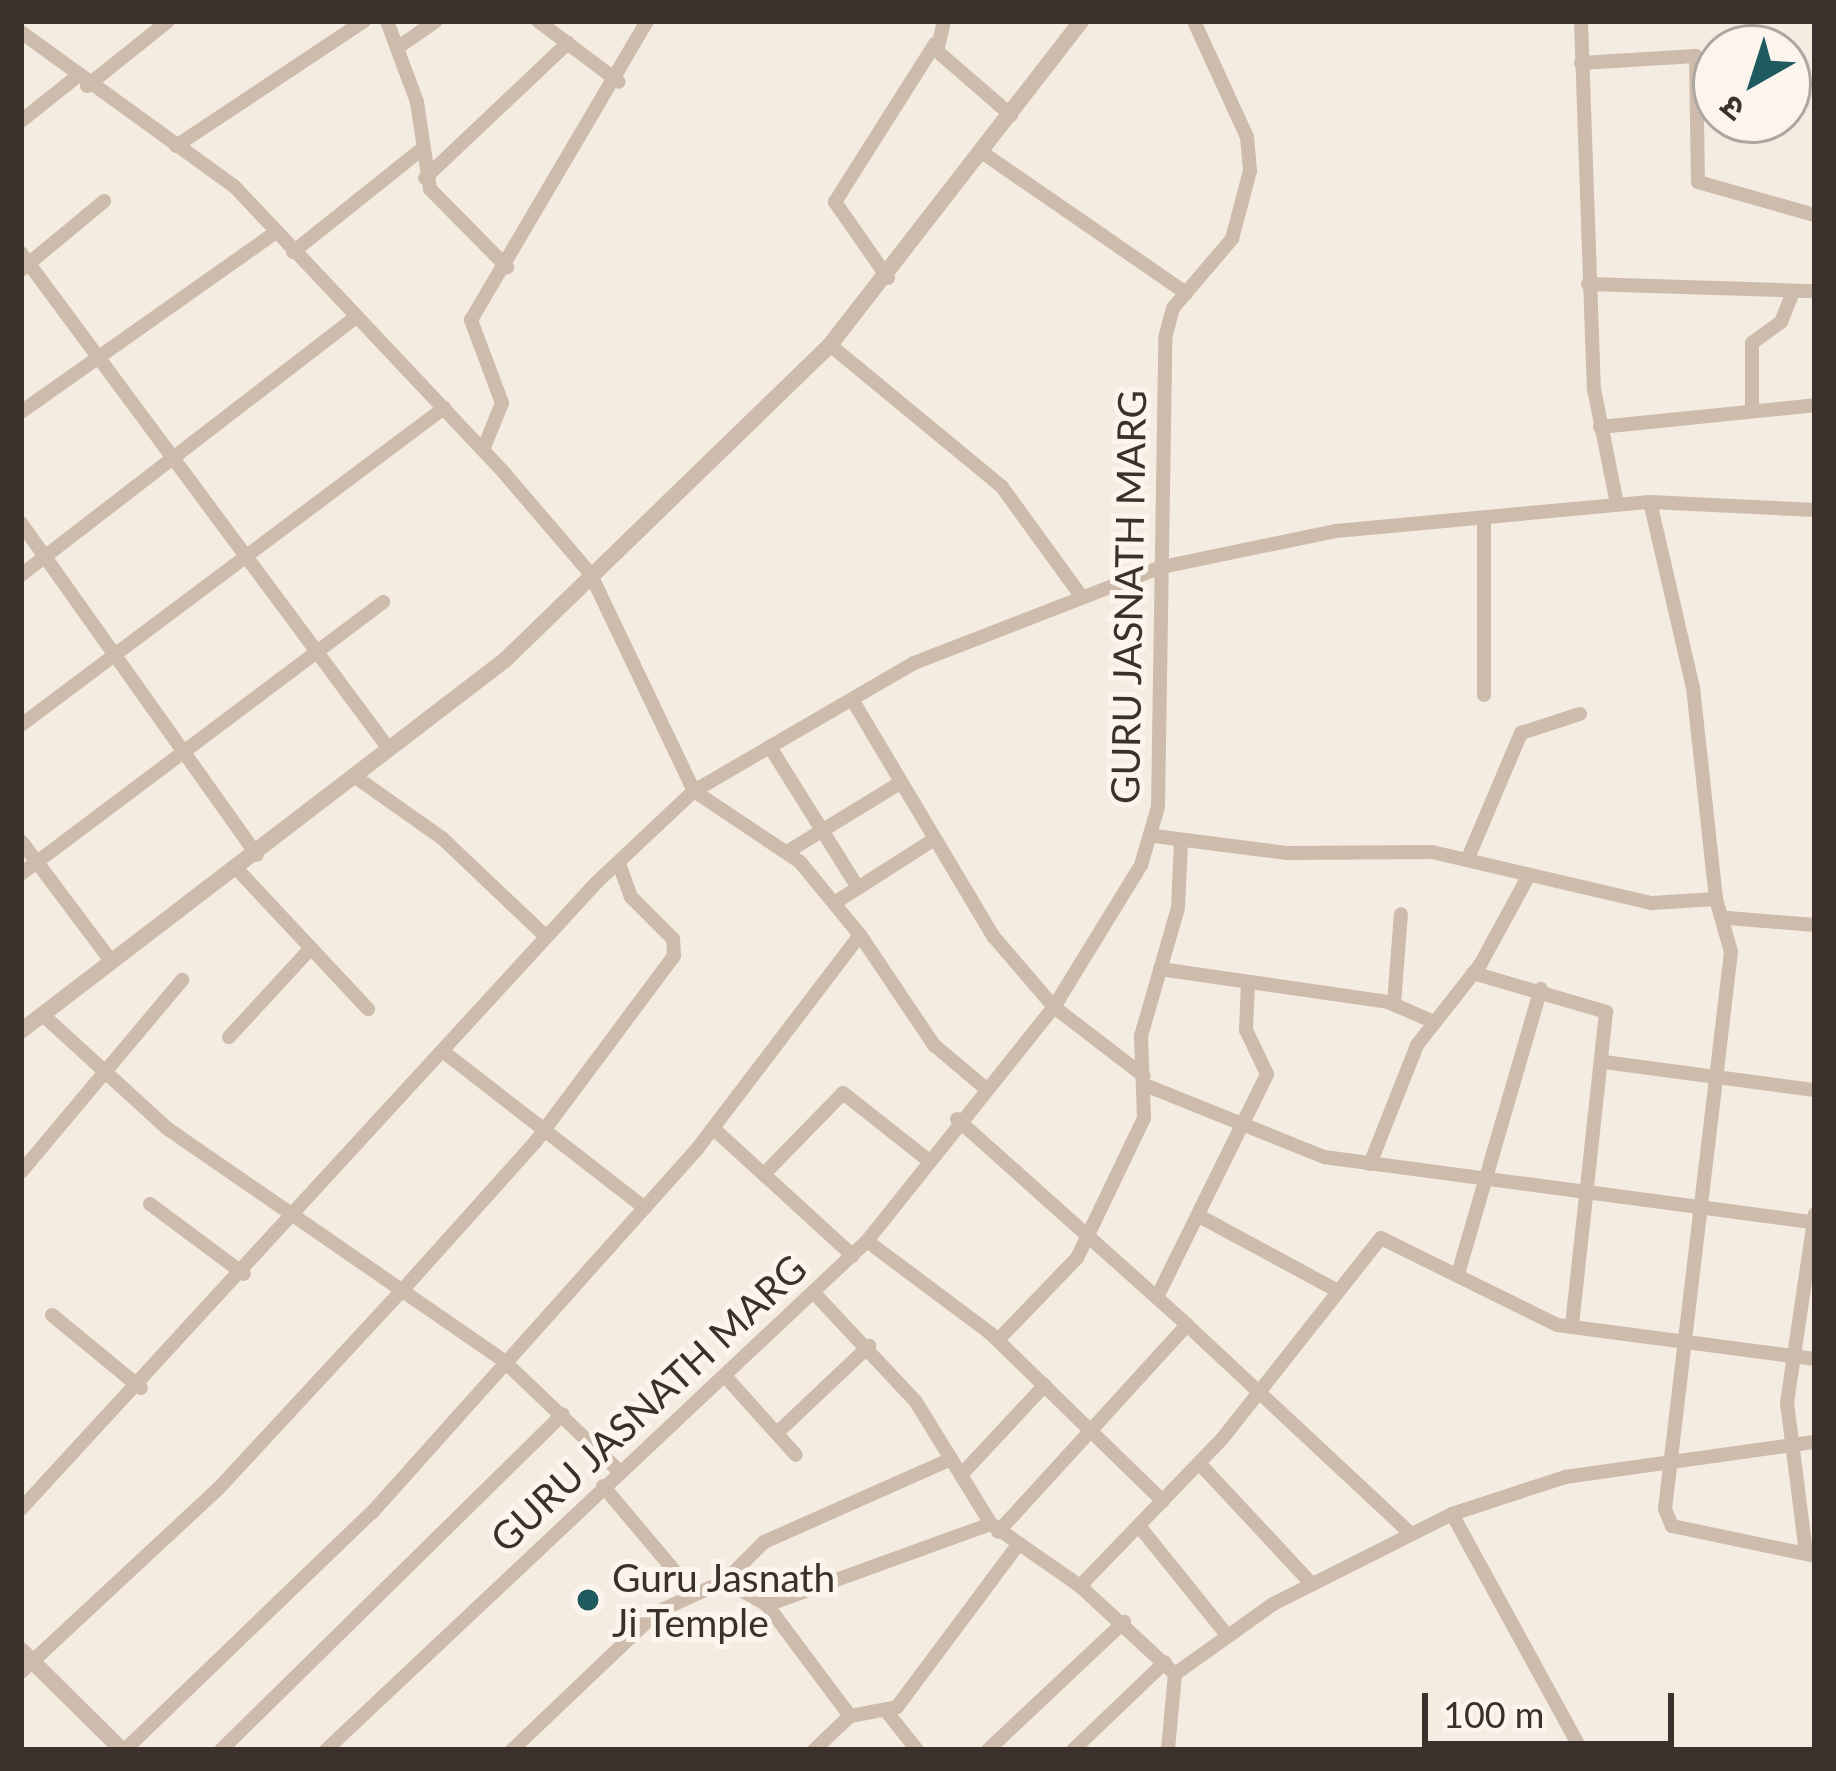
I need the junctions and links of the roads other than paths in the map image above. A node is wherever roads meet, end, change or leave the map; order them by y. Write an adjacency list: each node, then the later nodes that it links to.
1 (168, 21): 16 (street)
2 (364, 21): 20 (street)
3 (387, 21): 14 (street)
4 (436, 21): 14 (street)
5 (538, 21): 12 (street)
6 (647, 21): 17 (street)
7 (944, 21): 13 (street)
8 (1082, 21): 18 (street)
9 (1193, 21): 34 (street, GURU JASNATH MARG)
10 (1581, 21): 15 (street)
11 (21, 32): 16 (street)
12 (568, 44): 17 (street); 23 (street)
13 (935, 44): 18 (street); 30 (street)
14 (397, 48): 21 (street)
15 (1581, 63): 25 (street); 31 (street)
16 (81, 82): 19 (street); 20 (street)
17 (619, 82): 29 (street)
18 (1011, 115): 22 (street)
19 (21, 122)
20 (176, 146): 26 (street)
21 (422, 149): 23 (street); 27 (street)
22 (982, 153): 30 (street); 34 (street)
23 (425, 178): 29 (street)
24 (104, 201): 28 (street)
25 (1815, 215)
26 (276, 232): 27 (street); 37 (street)
27 (293, 252): 35 (street)
28 (24, 262): 37 (street)
29 (507, 267): 44 (street)
30 (888, 278): 36 (street)
31 (1588, 284): 33 (street); 42 (street)
32 (1815, 291): 33 (street)
33 (1792, 292): 40 (street)
34 (1186, 293): 52 (street, GURU JASNATH MARG)
35 (356, 317): 39 (street); 43 (street)
36 (830, 345): 53 (street); 55 (street)
37 (103, 352): 41 (street); 43 (street)
38 (1815, 405): 40 (street)
39 (444, 408): 44 (street); 51 (street)
40 (1752, 411): 42 (street)
41 (21, 412)
42 (1600, 427): 46 (street)
43 (172, 449): 50 (street); 51 (street)
44 (483, 450): 53 (street)
45 (1650, 502): 46 (street); 47 (street); 83 (street)
46 (1617, 504): 48 (street)
47 (1815, 510)
48 (1484, 519): 52 (street); 59 (street)
49 (21, 523): 50 (street)
50 (43, 556): 54 (street); 58 (street)
51 (248, 559): 57 (street); 58 (street)
52 (1162, 567): 55 (street); 70 (street, GURU JASNATH MARG)
53 (590, 573): 64 (street); 68 (street)
54 (21, 575)
55 (1082, 597): 60 (street)
56 (383, 602): 57 (street)
57 (318, 656): 64 (street); 65 (street)
58 (114, 658): 62 (street); 65 (street)
59 (1484, 695)
60 (853, 701): 63 (street); 67 (street)
61 (1580, 714): 76 (street)
62 (21, 725)
63 (770, 747): 68 (street); 69 (street)
64 (389, 749): 66 (street)
65 (182, 752): 75 (street); 77 (street)
66 (354, 776): 75 (street); 88 (street)
67 (900, 783): 69 (street); 71 (street)
68 (694, 791): 74 (street); 78 (street)
69 (823, 832): 74 (street); 82 (street)
70 (1154, 836): 73 (street); 98 (street, GURU JASNATH MARG)
71 (933, 840): 82 (street); 98 (street)
72 (21, 841): 77 (street)
73 (1181, 842): 76 (street); 92 (street)
74 (787, 852): 84 (street)
75 (256, 855): 79 (street)
76 (1468, 858): 81 (street)
77 (36, 861): 80 (street); 91 (street)
78 (618, 862): 88 (street); 113 (street)
79 (237, 869): 90 (street); 91 (street)
80 (21, 874)
81 (1529, 875): 83 (street); 93 (street)
82 (858, 888): 84 (street)
83 (1716, 899): 86 (street)
84 (836, 902): 89 (street)
85 (1402, 914): 97 (street)
86 (1728, 918): 87 (street); 106 (street)
87 (1815, 925)
88 (543, 934): 104 (street)
89 (860, 935): 109 (street); 112 (street)
90 (311, 948): 99 (street); 103 (street)
91 (112, 962): 100 (street)
92 (1160, 969): 95 (street); 108 (street)
93 (1474, 973): 96 (street); 101 (street)
94 (182, 980): 107 (street)
95 (1248, 982): 97 (street); 114 (street)
96 (1541, 988): 105 (street); 119 (street)
97 (1394, 1004): 101 (street)
98 (1054, 1007): 108 (street); 109 (street, GURU JASNATH MARG)
99 (368, 1010)
100 (43, 1015): 102 (street); 107 (street)
101 (1432, 1021): 116 (street)
102 (21, 1031)
103 (229, 1036)
104 (445, 1052): 113 (street); 126 (street)
105 (1604, 1062): 106 (street); 120 (street)
106 (1716, 1078): 110 (street); 123 (street)
107 (108, 1080): 117 (street); 126 (street)
108 (1149, 1083): 114 (street); 127 (street)
109 (985, 1088): 111 (street, GURU JASNATH MARG)
110 (1815, 1090)
111 (957, 1120): 115 (street, GURU JASNATH MARG); 127 (street)
112 (714, 1129): 118 (street); 122 (street)
113 (545, 1130): 122 (street); 135 (street)
114 (1244, 1132): 116 (street); 124 (street)
115 (927, 1159): 118 (street); 128 (street, GURU JASNATH MARG)
116 (1370, 1164): 119 (street)
117 (21, 1172)
118 (764, 1174): 129 (street)
119 (1478, 1179): 120 (street); 131 (street)
120 (1586, 1193): 123 (street); 138 (street)
121 (150, 1204): 130 (street)
122 (645, 1208): 144 (street)
123 (1700, 1209): 125 (street); 140 (street)
124 (1201, 1217): 132 (street); 134 (street)
125 (1815, 1218): 142 (street)
126 (294, 1222): 130 (street); 135 (street)
127 (1088, 1236): 134 (street); 139 (street)
128 (867, 1241): 129 (street, GURU JASNATH MARG); 139 (street)
129 (854, 1256): 133 (street, GURU JASNATH MARG)
130 (244, 1274): 147 (street)
131 (1458, 1274): 132 (street); 138 (street)
132 (1338, 1291): 148 (street)
133 (815, 1294): 141 (street); 145 (street, GURU JASNATH MARG)
134 (1158, 1294): 137 (street)
135 (398, 1295): 144 (street); 176 (street)
136 (52, 1315): 147 (street)
137 (1186, 1325): 148 (street); 151 (street)
138 (1572, 1327): 140 (street)
139 (998, 1340): 146 (street)
140 (1687, 1341): 142 (street); 157 (street)
141 (869, 1346): 150 (street); 155 (street)
142 (1796, 1357): 143 (street); 153 (street)
143 (1815, 1359)
144 (504, 1361): 149 (street); 180 (street)
145 (725, 1376): 150 (street); 158 (street, GURU JASNATH MARG)
146 (1045, 1385): 151 (street); 159 (street)
147 (141, 1388): 162 (street)
148 (1262, 1389): 156 (street); 166 (street)
149 (563, 1414): 158 (street); 181 (street)
150 (777, 1433): 154 (street)
151 (1094, 1433): 161 (street); 165 (street)
152 (1815, 1442): 153 (street)
153 (1793, 1445): 157 (street); 168 (street)
154 (796, 1455)
155 (951, 1459): 159 (street); 169 (street)
156 (1199, 1463): 161 (street); 170 (street)
157 (1672, 1466): 163 (street); 168 (street)
158 (619, 1471): 160 (street, GURU JASNATH MARG)
159 (961, 1475): 165 (street)
160 (603, 1486): 172 (street); 182 (street, GURU JASNATH MARG)
161 (1163, 1501): 164 (street)
162 (21, 1510)
163 (1452, 1514): 166 (street); 189 (street)
164 (1138, 1526): 171 (street); 175 (street)
165 (994, 1528): 167 (street); 173 (street)
166 (1409, 1532): 170 (street)
167 (1017, 1546): 171 (street); 178 (street)
168 (1810, 1554)
169 (725, 1581): 172 (street); 173 (street)
170 (1312, 1584): 175 (street)
171 (1080, 1586): 174 (street)
172 (689, 1588): 183 (street)
173 (767, 1606): 179 (street)
174 (1124, 1622): 177 (street); 186 (street)
175 (1226, 1634): 177 (street)
176 (25, 1662): 180 (street)
177 (1170, 1668): 187 (street); 188 (street)
178 (887, 1712): 179 (street); 185 (street)
179 (850, 1716): 184 (street)
180 (123, 1750)
181 (221, 1750)
182 (326, 1750)
183 (512, 1750)
184 (814, 1750)
185 (917, 1750)
186 (988, 1750)
187 (1072, 1750)
188 (1168, 1750)
189 (1581, 1750)

